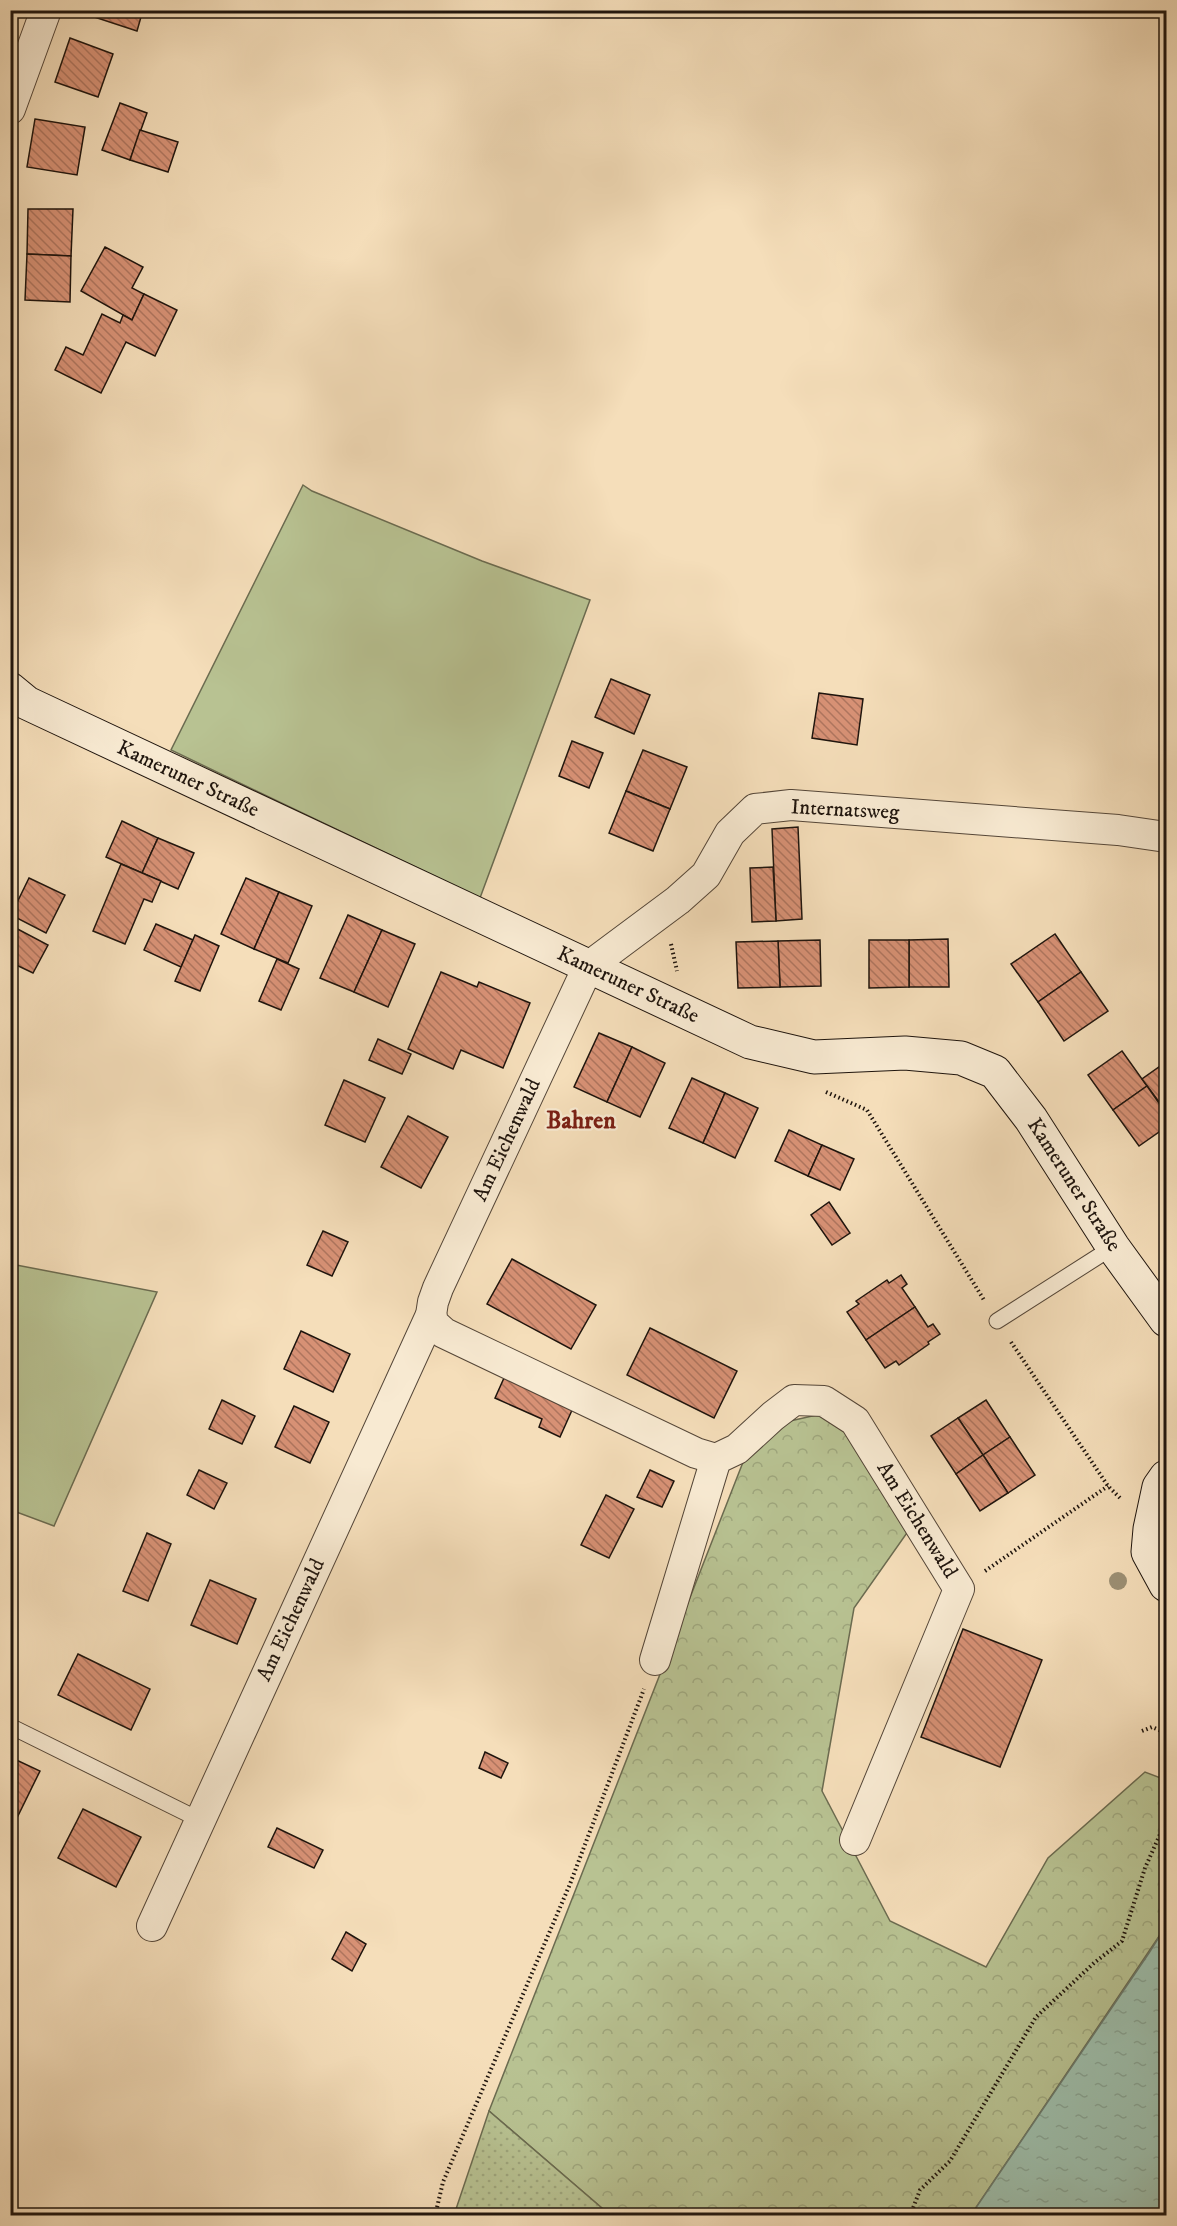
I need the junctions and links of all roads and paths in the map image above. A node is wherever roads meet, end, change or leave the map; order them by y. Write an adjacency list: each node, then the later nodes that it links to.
1 (46, 10): 2 (street)
2 (10, 109)
3 (10, 689): 6 (street, Kameruner Straße)
4 (1167, 837): 5 (street, Internatsweg)
5 (651, 920): 6 (street, Internatsweg); 7 (path)
6 (588, 967): 7 (street, Kameruner Straße); 10 (street, Am Eichenwald)
7 (664, 1002): 9 (street, Kameruner Straße)
8 (826, 1091): 12 (path)
9 (1113, 1247): 11 (street, Kameruner Straße); 12 (lane)
10 (430, 1315): 13 (street); 21 (street, Am Eichenwald)
11 (1167, 1320)
12 (997, 1321): 16 (path)
13 (716, 1459): 16 (street, Am Eichenwald); 17 (street)
14 (1167, 1477): 15 (street)
15 (1167, 1585)
16 (960, 1589): 23 (street, Am Eichenwald)
17 (655, 1660): 25 (path)
18 (10, 1725): 21 (lane)
19 (1142, 1731): 20 (path)
20 (1167, 1733)
21 (200, 1820): 24 (street, Am Eichenwald)
22 (1167, 1821): 26 (path)
23 (855, 1840)
24 (152, 1926)
25 (435, 2216)
26 (910, 2216)

